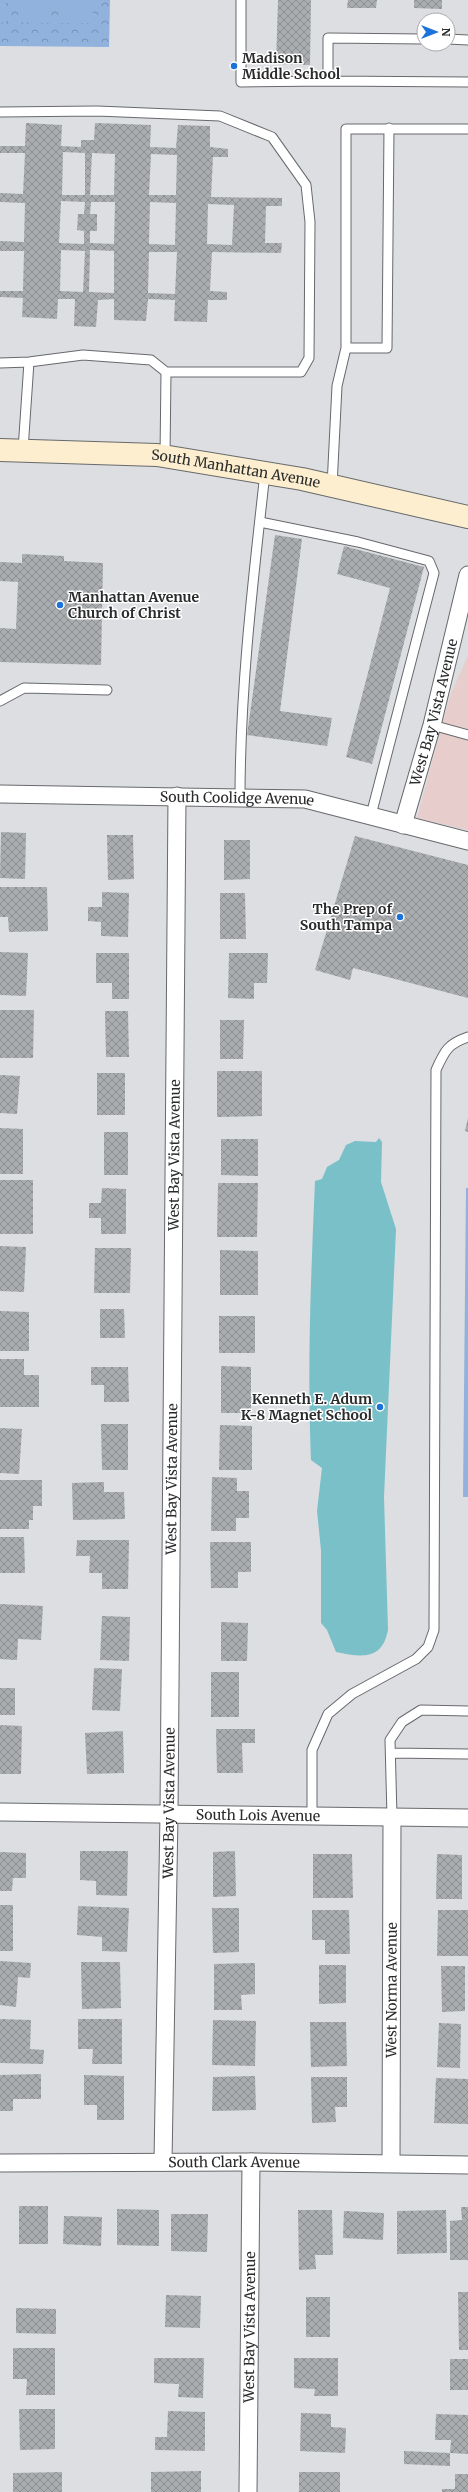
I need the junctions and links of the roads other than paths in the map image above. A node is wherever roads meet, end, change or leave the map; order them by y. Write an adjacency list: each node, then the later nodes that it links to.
1 (241, 0): 5 (lane)
2 (416, 39): 5 (lane)
3 (456, 39): 4 (lane)
4 (468, 40)
5 (328, 81): 6 (lane)
6 (468, 82)
7 (0, 112): 13 (lane)
8 (389, 128): 9 (lane); 10 (lane); 10 (lane)
9 (468, 129)
10 (346, 348): 18 (lane)
11 (29, 362): 12 (lane); 13 (lane); 15 (lane)
12 (0, 363)
13 (166, 372): 16 (lane)
14 (0, 450): 15 (main road, South Manhattan Avenue)
15 (23, 450): 16 (main road, South Manhattan Avenue)
16 (165, 456): 17 (main road, South Manhattan Avenue)
17 (265, 473): 18 (main road, South Manhattan Avenue); 20 (lane)
18 (332, 486): 19 (main road, South Manhattan Avenue)
19 (468, 517)
20 (260, 522): 28 (lane); 29 (lane)
21 (468, 576): 24 (street, West Bay Vista Avenue)
22 (107, 690): 23 (lane)
23 (0, 701)
24 (432, 725): 25 (lane); 30 (street, West Bay Vista Avenue)
25 (468, 735)
26 (0, 794): 27 (street, South Coolidge Avenue)
27 (177, 796): 28 (street, South Coolidge Avenue); 37 (street, West Bay Vista Avenue)
28 (240, 798): 29 (street, South Coolidge Avenue)
29 (371, 815): 30 (street, South Coolidge Avenue)
30 (403, 825): 31 (street, South Coolidge Avenue)
31 (468, 841)
32 (468, 1037): 38 (lane)
33 (468, 1711): 34 (lane)
34 (391, 1753): 35 (lane); 39 (lane)
35 (468, 1754)
36 (0, 1812): 37 (street, South Lois Avenue)
37 (169, 1814): 38 (street, South Lois Avenue); 41 (street, West Bay Vista Avenue)
38 (312, 1816): 39 (street, South Lois Avenue)
39 (392, 1817): 40 (street, South Lois Avenue); 44 (street, West Norma Avenue)
40 (468, 1818)
41 (163, 2162): 42 (street, South Clark Avenue); 43 (street, South Clark Avenue)
42 (251, 2162): 44 (street, South Clark Avenue); 46 (street, West Bay Vista Avenue)
43 (0, 2163)
44 (391, 2163): 45 (street, South Clark Avenue)
45 (468, 2165)
46 (248, 2492)

